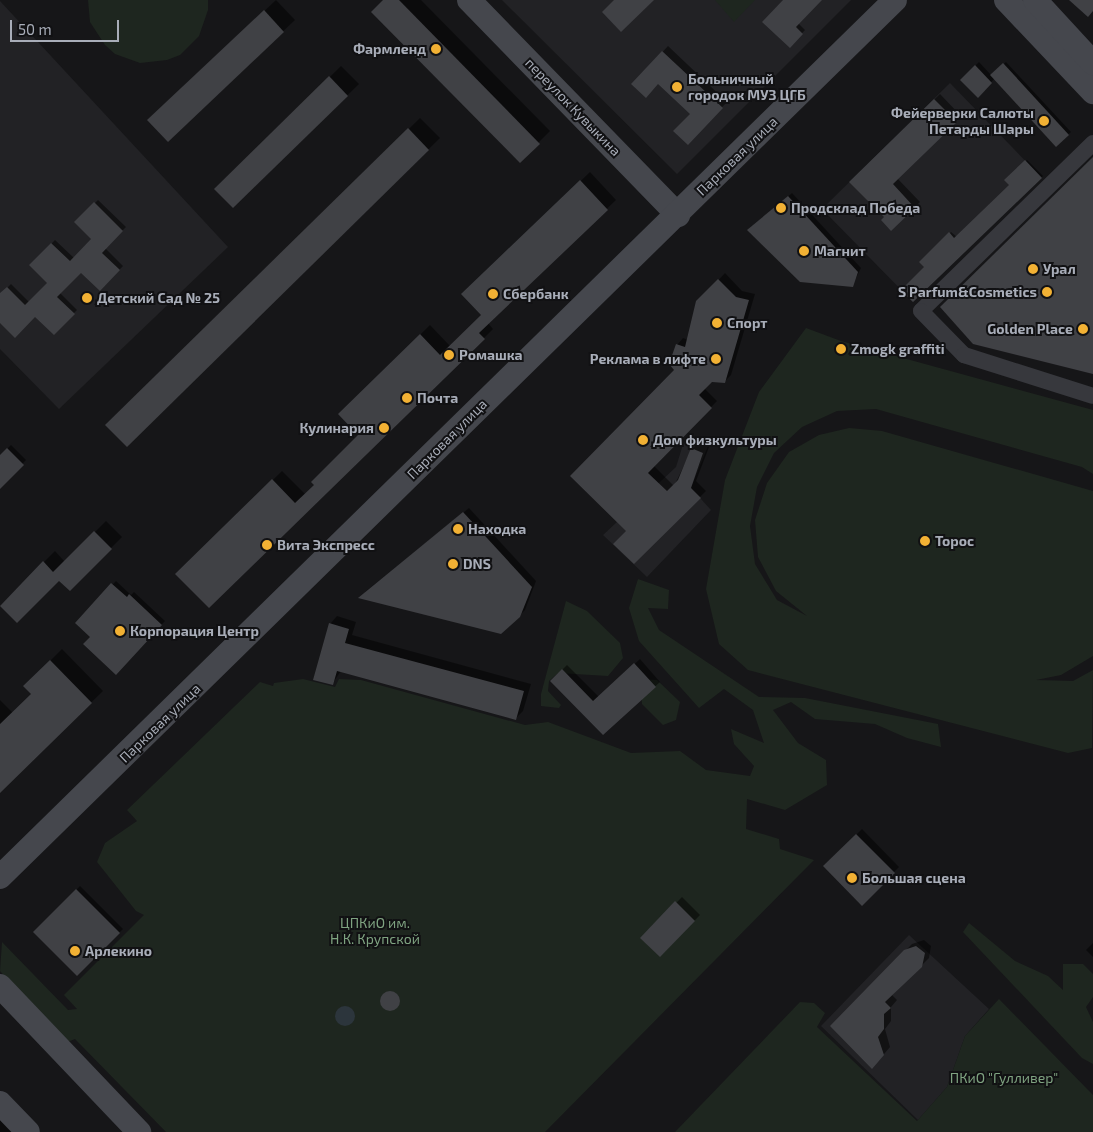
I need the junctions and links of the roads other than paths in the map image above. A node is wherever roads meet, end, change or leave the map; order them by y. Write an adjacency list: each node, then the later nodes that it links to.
1 (469, 0): 8 (main road, переулок Кувыкина)
2 (895, 0): 8 (main road, Парковая улица)
3 (1006, 0): 6 (main road)
4 (1035, 0): 5 (main road)
5 (1093, 63)
6 (1093, 92)
7 (1093, 143): 9 (street)
8 (678, 214): 10 (main road, Парковая улица)
9 (1093, 396)
10 (0, 878)
11 (0, 986): 14 (main road)
12 (0, 1103): 13 (main road)
13 (28, 1132)
14 (139, 1132)

